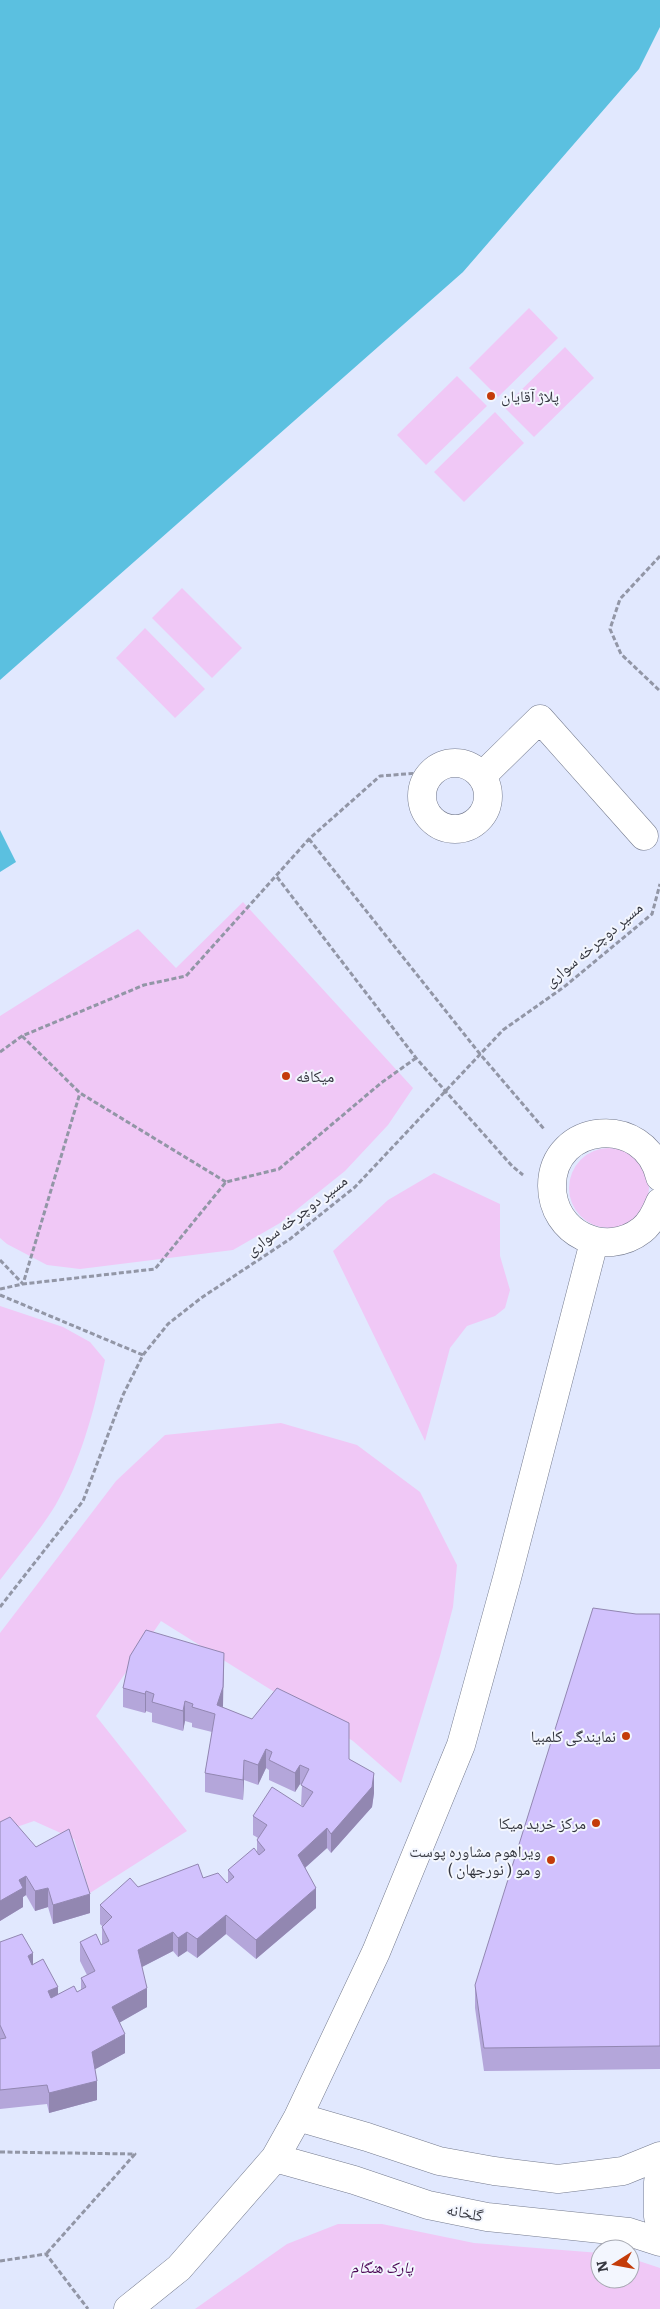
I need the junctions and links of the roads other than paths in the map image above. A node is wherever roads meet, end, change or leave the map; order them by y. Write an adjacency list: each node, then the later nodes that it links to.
1 (482, 776): 1 (street); 2 (street)
2 (644, 836)
3 (654, 1152): 4 (street); 7 (street)
4 (660, 1177)
5 (660, 1202): 6 (street)
6 (652, 1229): 7 (street)
7 (594, 1242): 8 (street)
8 (298, 2117): 9 (street); 10 (street)
9 (660, 2156)
10 (275, 2158): 13 (street, گلخانه); 14 (street)
11 (660, 2177): 12 (street)
12 (660, 2220)
13 (660, 2242)
14 (128, 2309)

